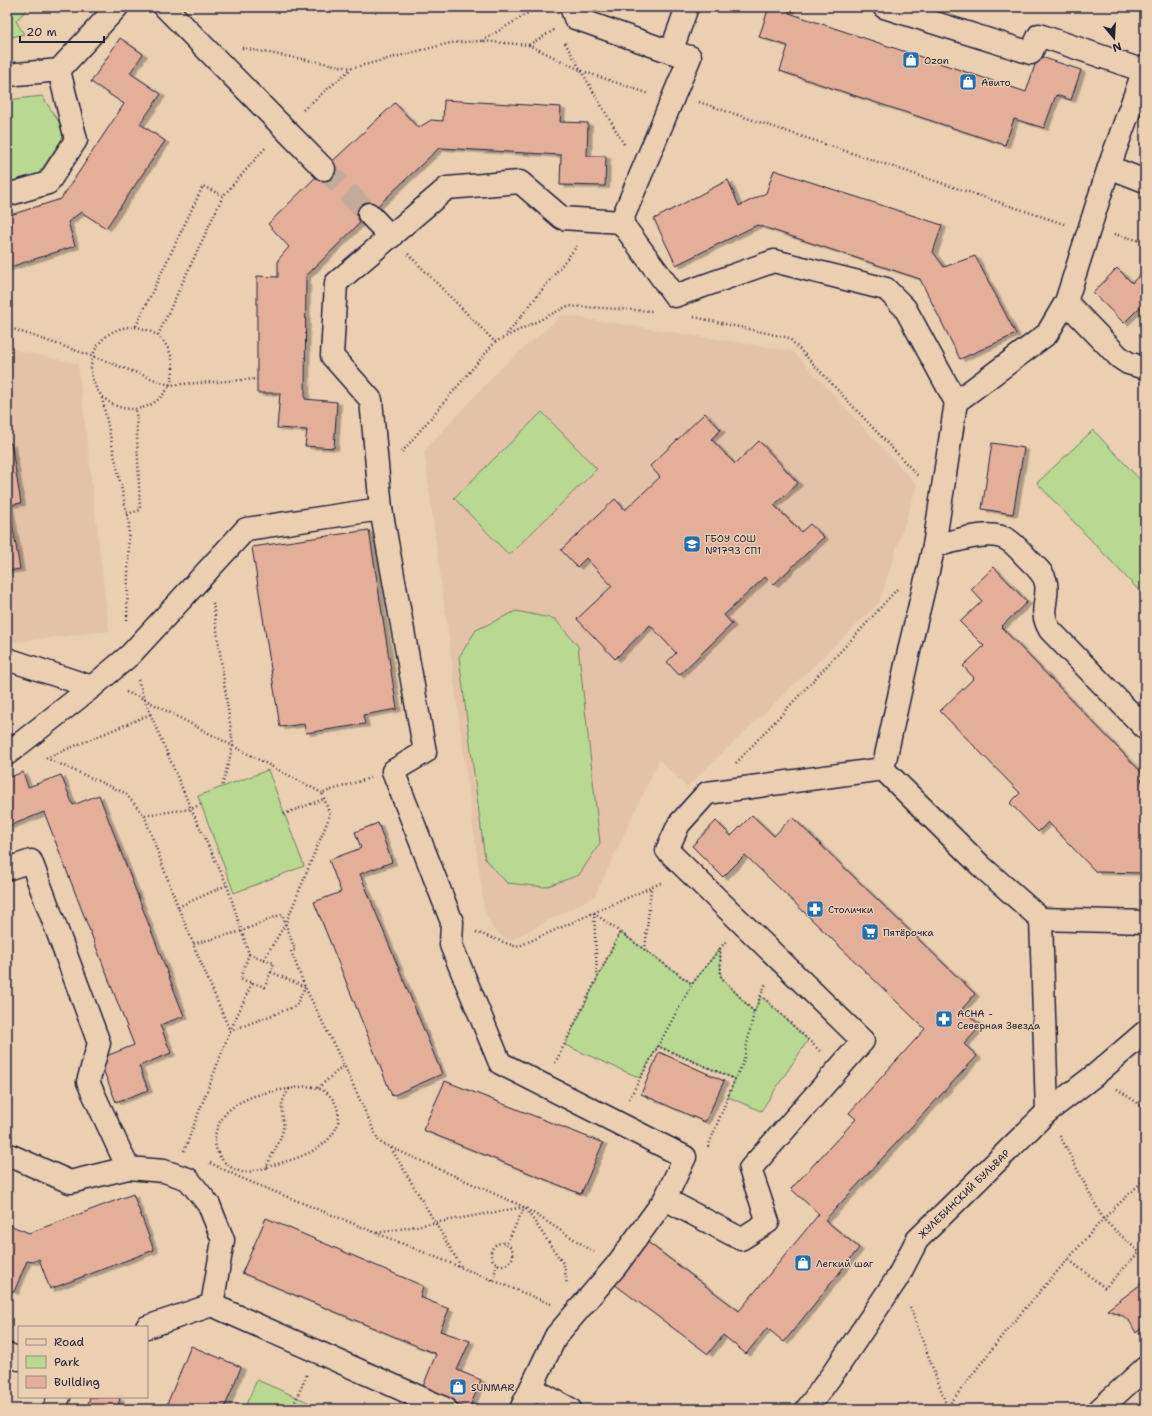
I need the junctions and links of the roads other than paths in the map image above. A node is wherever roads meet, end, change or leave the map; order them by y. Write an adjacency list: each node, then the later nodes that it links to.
1 (117, 7): 8 (street)
2 (165, 7): 11 (street)
3 (571, 7): 6 (street)
4 (687, 7): 6 (street)
5 (884, 7): 7 (street)
6 (671, 52): 15 (street)
7 (1144, 69): 10 (street)
8 (59, 70): 9 (street); 13 (street)
9 (7, 75)
10 (1109, 167): 12 (street); 17 (street)
11 (324, 169)
12 (1145, 181)
13 (7, 195)
14 (369, 214): 16 (street)
15 (620, 222): 16 (street); 19 (street)
16 (390, 237): 20 (street)
17 (1066, 302): 18 (street); 19 (street)
18 (1145, 368)
19 (956, 402): 21 (street)
20 (381, 509): 23 (street); 34 (street)
21 (934, 546): 24 (street); 26 (street)
22 (7, 659): 23 (street)
23 (96, 684): 25 (street)
24 (1145, 728)
25 (7, 754)
26 (883, 769): 28 (street); 34 (street)
27 (7, 869): 33 (street)
28 (1041, 919): 29 (street); 31 (street)
29 (1145, 922)
30 (1145, 1032): 31 (street, ЖУЛЕБИНСКИЙ БУЛЬВАР)
31 (1047, 1112): 46 (street, ЖУЛЕБИНСКИЙ БУЛЬВАР)
32 (7, 1154): 33 (street)
33 (128, 1168): 35 (street)
34 (665, 1199): 40 (street)
35 (212, 1305): 36 (street); 43 (street)
36 (148, 1327)
37 (7, 1354): 38 (street)
38 (18, 1359)
39 (1145, 1368): 47 (street)
40 (531, 1388): 44 (street); 45 (street)
41 (59, 1398): 42 (street)
42 (54, 1409)
43 (446, 1409)
44 (521, 1409)
45 (570, 1409)
46 (807, 1409)
47 (1100, 1409)

